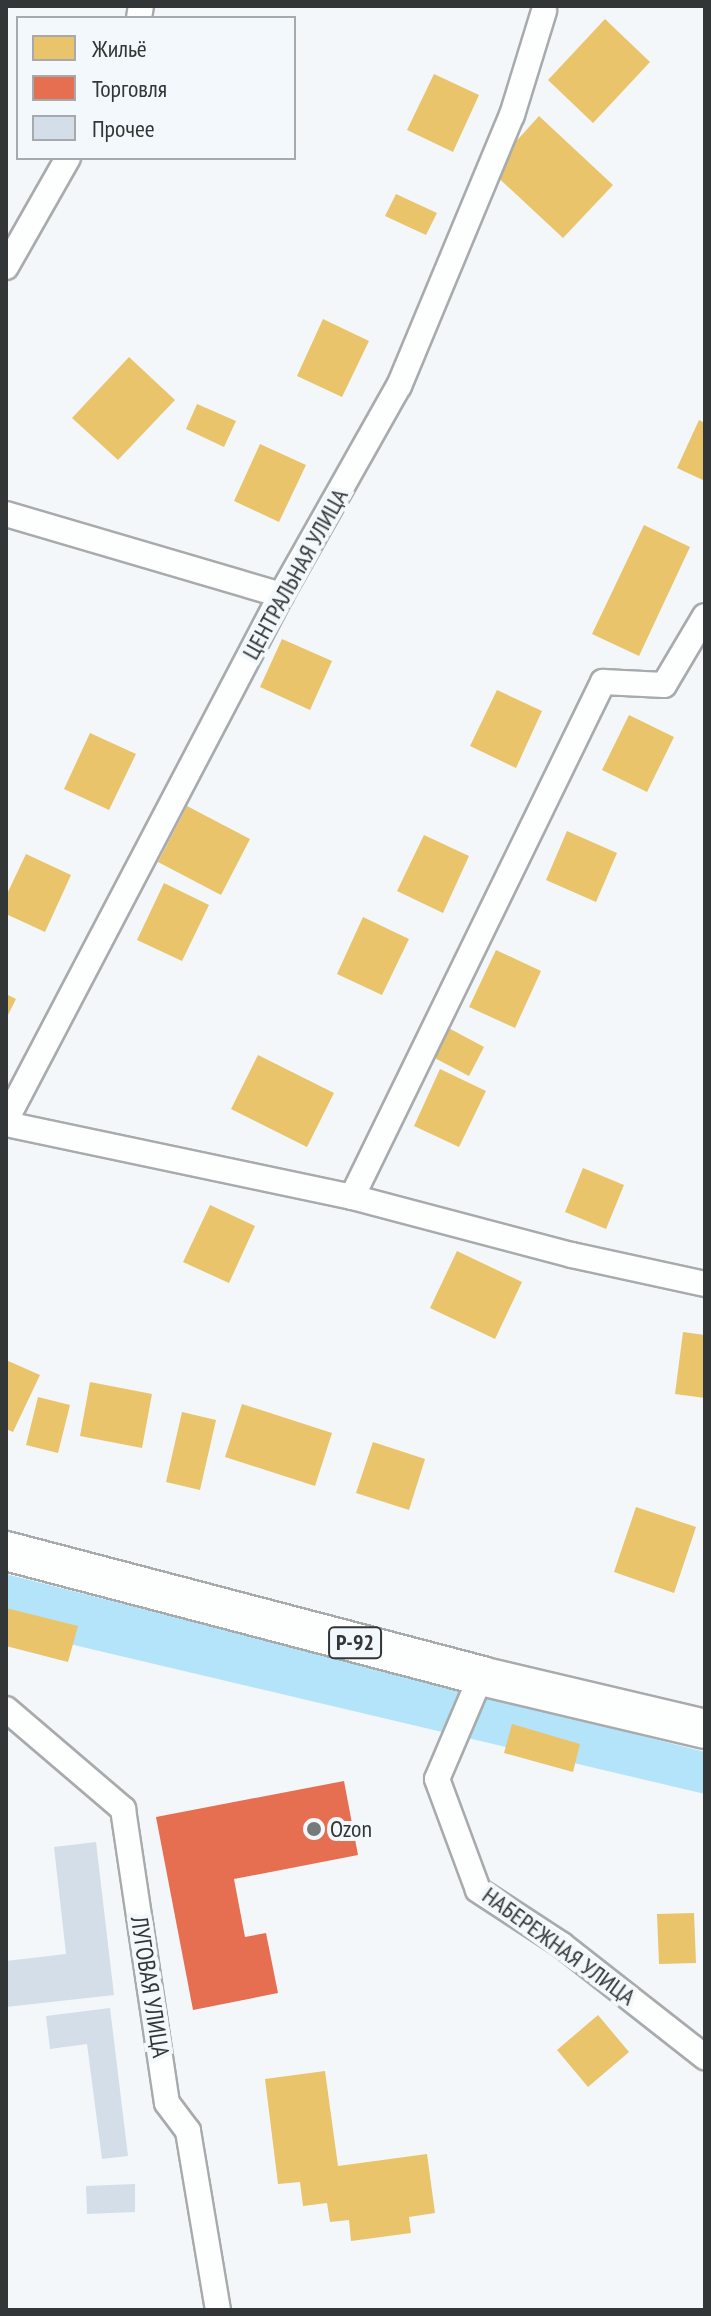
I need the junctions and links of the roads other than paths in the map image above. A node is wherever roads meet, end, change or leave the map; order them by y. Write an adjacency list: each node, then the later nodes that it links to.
1 (544, 11): 5 (street, ЦЕНТРАЛЬНАЯ УЛИЦА)
2 (67, 160): 3 (street)
3 (6, 267)
4 (6, 514): 5 (street)
5 (281, 595): 7 (street, ЦЕНТРАЛЬНАЯ УЛИЦА)
6 (705, 616): 8 (street)
7 (6, 1122): 8 (street)
8 (352, 1197): 9 (street)
9 (705, 1284)
10 (6, 1551): 11 (main road, Р-92)
11 (481, 1676): 13 (main road, Р-92); 14 (street, НАБЕРЕЖНАЯ УЛИЦА)
12 (6, 1709): 15 (street, ЛУГОВАЯ УЛИЦА)
13 (705, 1729)
14 (705, 2057)
15 (218, 2310)

